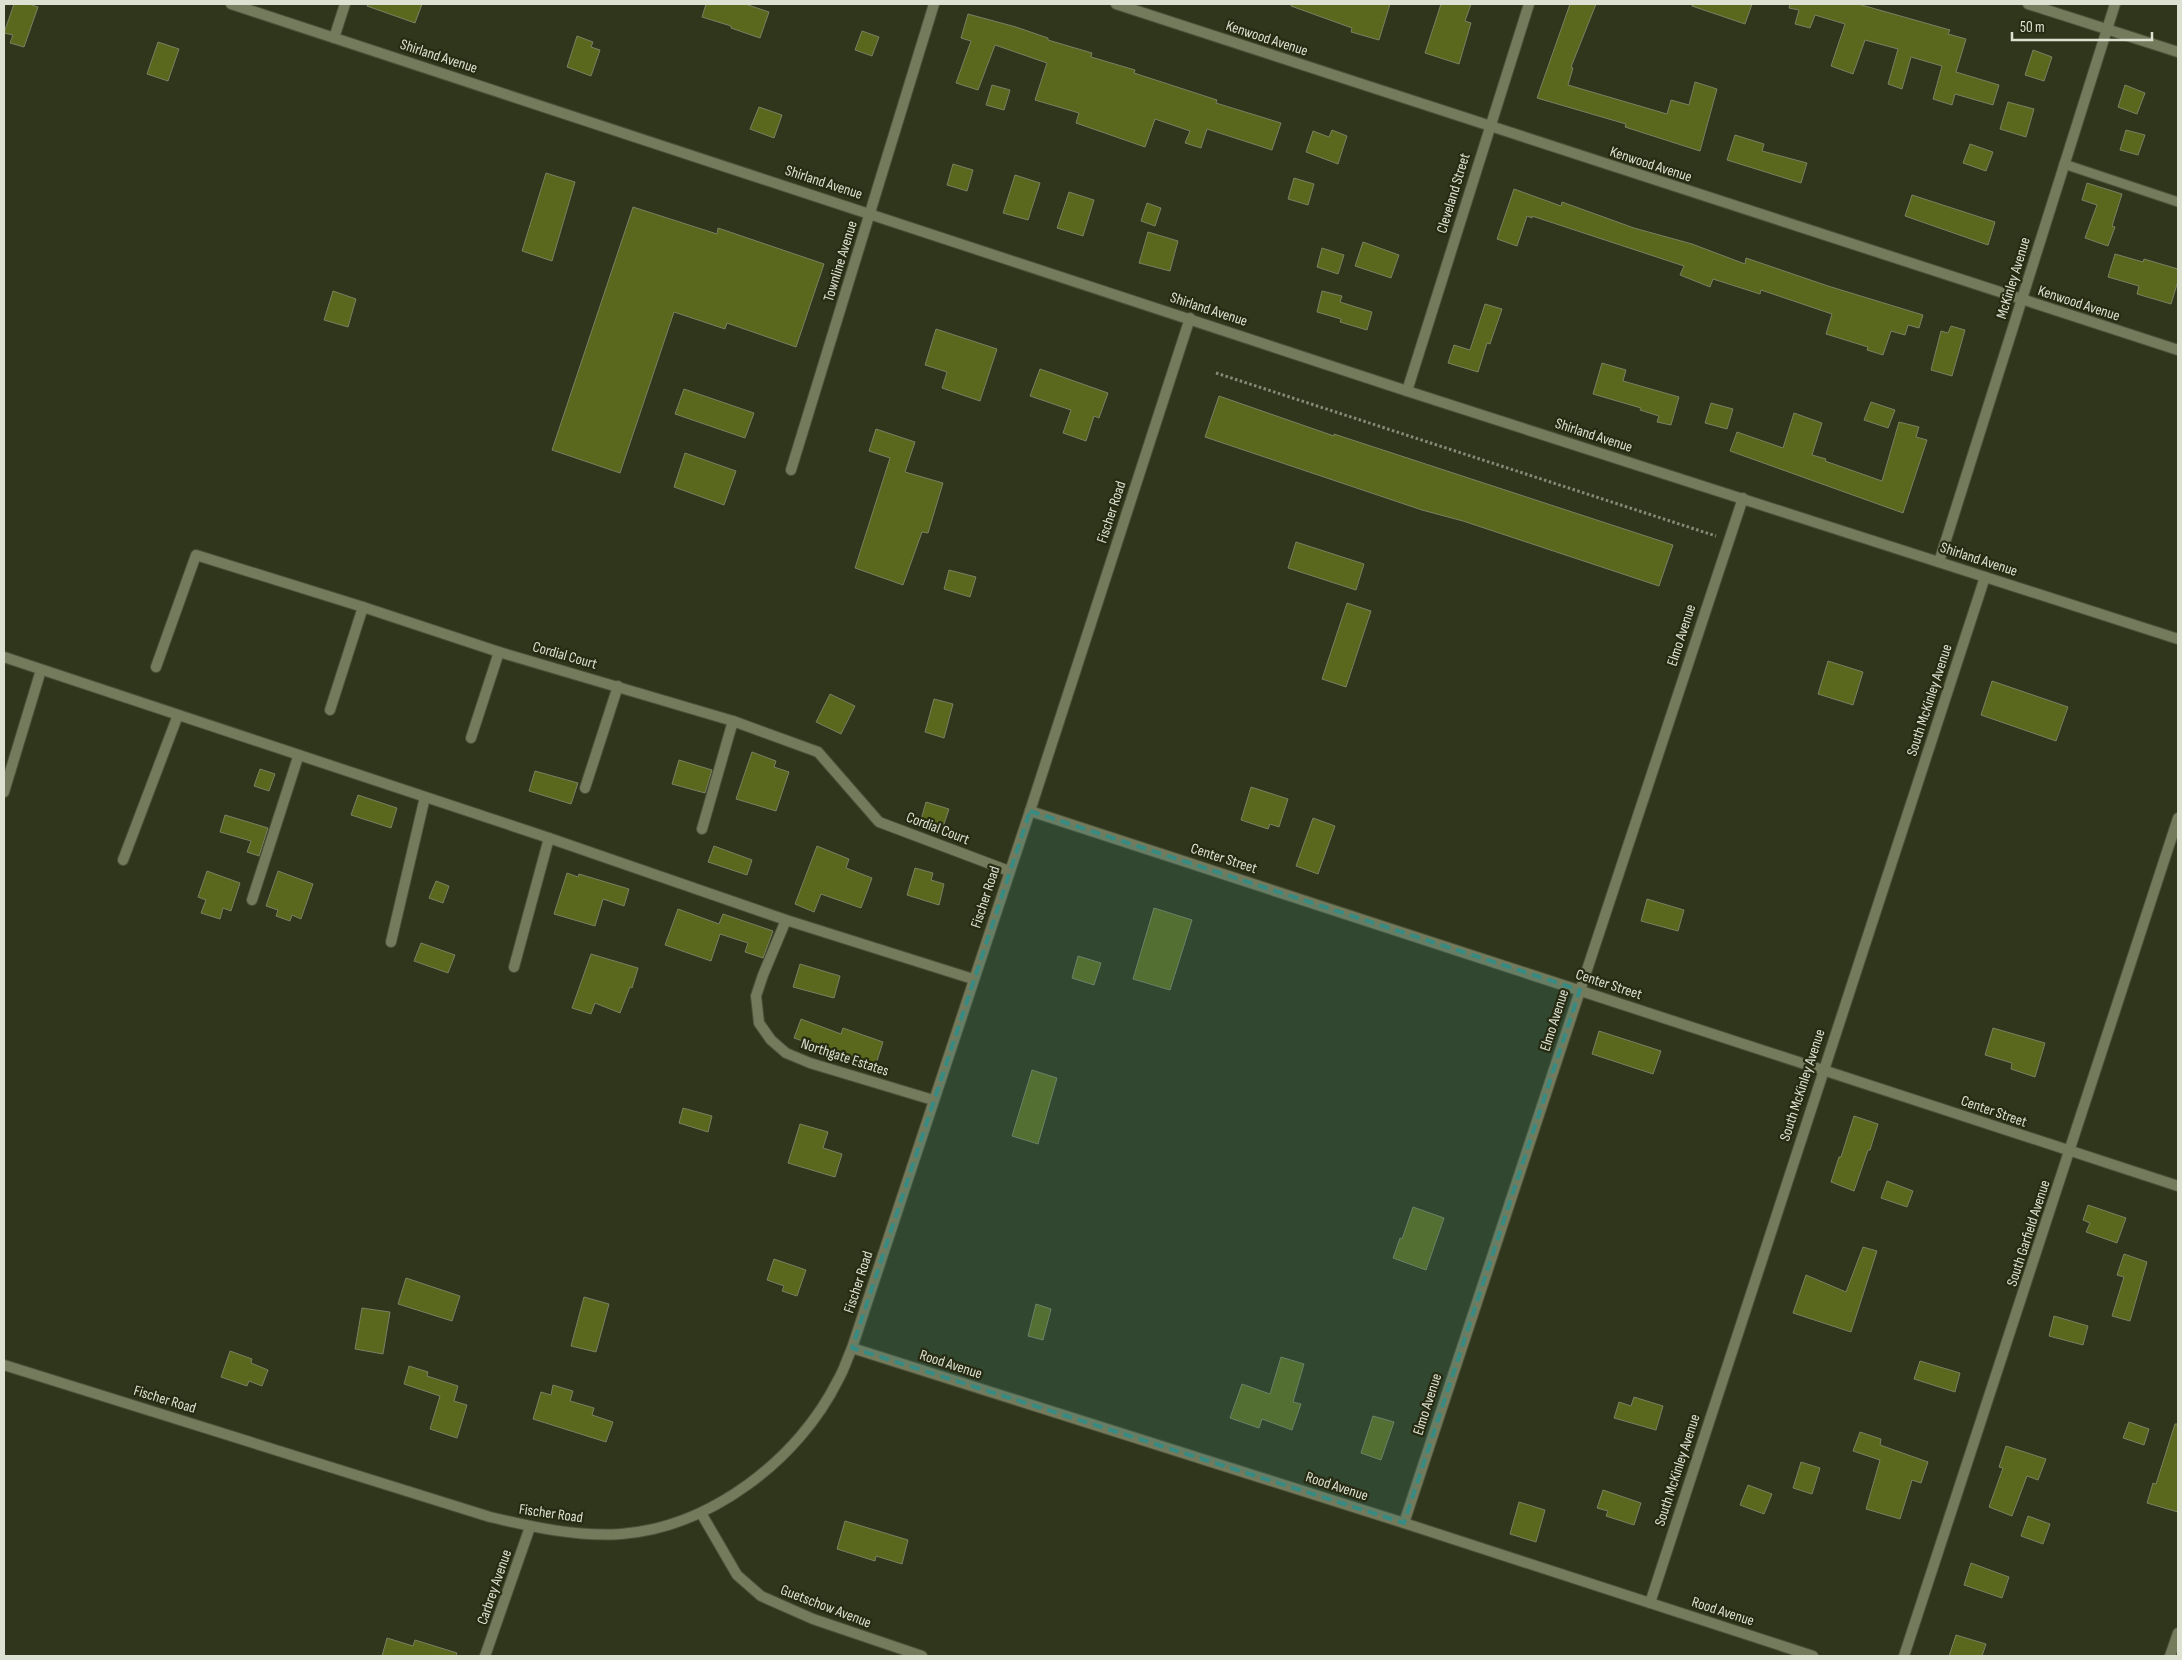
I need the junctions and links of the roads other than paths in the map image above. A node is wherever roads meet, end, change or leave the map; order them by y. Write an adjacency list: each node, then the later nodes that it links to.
1 (231, 4): 9 (street, Shirland Avenue)
2 (345, 4): 9 (street)
3 (934, 4): 14 (street, Townline Avenue)
4 (1116, 4): 11 (street, Kenwood Avenue)
5 (1529, 4): 11 (street, Cleveland Street)
6 (2028, 4): 8 (street)
7 (2115, 4): 8 (street, McKinley Avenue)
8 (2107, 28): 10 (street); 12 (street, McKinley Avenue)
9 (334, 38): 14 (street, Shirland Avenue)
10 (2178, 52)
11 (1490, 127): 15 (street, Kenwood Avenue); 18 (street, Cleveland Street)
12 (2064, 164): 13 (lane); 15 (street, McKinley Avenue)
13 (2178, 202)
14 (871, 213): 16 (street, Shirland Avenue); 19 (street, Townline Avenue)
15 (2022, 301): 17 (street, Kenwood Avenue); 21 (street, McKinley Avenue)
16 (1190, 318): 18 (street, Shirland Avenue); 38 (street, Fischer Road)
17 (2178, 350)
18 (1407, 391): 20 (street, Shirland Avenue)
19 (791, 470)
20 (1742, 498): 21 (street, Shirland Avenue); 49 (street, Elmo Avenue)
21 (1939, 562): 22 (street, Shirland Avenue)
22 (1985, 578): 24 (street, Shirland Avenue); 50 (street, South McKinley Avenue)
23 (363, 607): 25 (street, Cordial Court); 27 (street, Cordial Court); 30 (street)
24 (2178, 639)
25 (499, 652): 29 (street, Cordial Court); 33 (street)
26 (4, 657): 28 (street)
27 (156, 667)
28 (41, 670): 31 (street); 36 (street)
29 (618, 686): 32 (street, Cordial Court); 35 (street)
30 (330, 710)
31 (178, 715): 34 (street); 42 (street)
32 (733, 721): 40 (street); 43 (street, Cordial Court)
33 (471, 738)
34 (298, 757): 37 (street); 44 (street)
35 (585, 788)
36 (4, 792)
37 (425, 797): 41 (street); 46 (street)
38 (1030, 811): 43 (street, Fischer Road); 49 (street, Center Street)
39 (2178, 818): 52 (street, South Garfield Avenue)
40 (702, 829)
41 (549, 838): 45 (street); 47 (street)
42 (123, 860)
43 (1009, 871): 48 (street, Fischer Road)
44 (252, 900)
45 (786, 920): 48 (street); 51 (street, Northgate Estates)
46 (391, 942)
47 (514, 967)
48 (973, 979): 51 (street, Fischer Road)
49 (1580, 990): 50 (street, Center Street); 57 (street, Elmo Avenue)
50 (1823, 1069): 52 (street, Center Street); 59 (street, South McKinley Avenue)
51 (933, 1100): 54 (street, Fischer Road)
52 (2070, 1152): 53 (street, Center Street); 65 (street, South Garfield Avenue)
53 (2178, 1186)
54 (852, 1348): 56 (street, Fischer Road); 57 (street, Rood Avenue)
55 (4, 1365): 58 (street, Fischer Road)
56 (701, 1513): 58 (street, Fischer Road); 61 (street, Guetschow Avenue)
57 (1404, 1522): 59 (street, Rood Avenue)
58 (530, 1527): 62 (street, Carbrey Avenue)
59 (1650, 1603): 64 (street, Rood Avenue)
60 (2178, 1634): 66 (street)
61 (904, 1654): 63 (street, Guetschow Avenue)
62 (485, 1656)
63 (922, 1656)
64 (1812, 1656)
65 (1904, 1656)
66 (2170, 1656)

